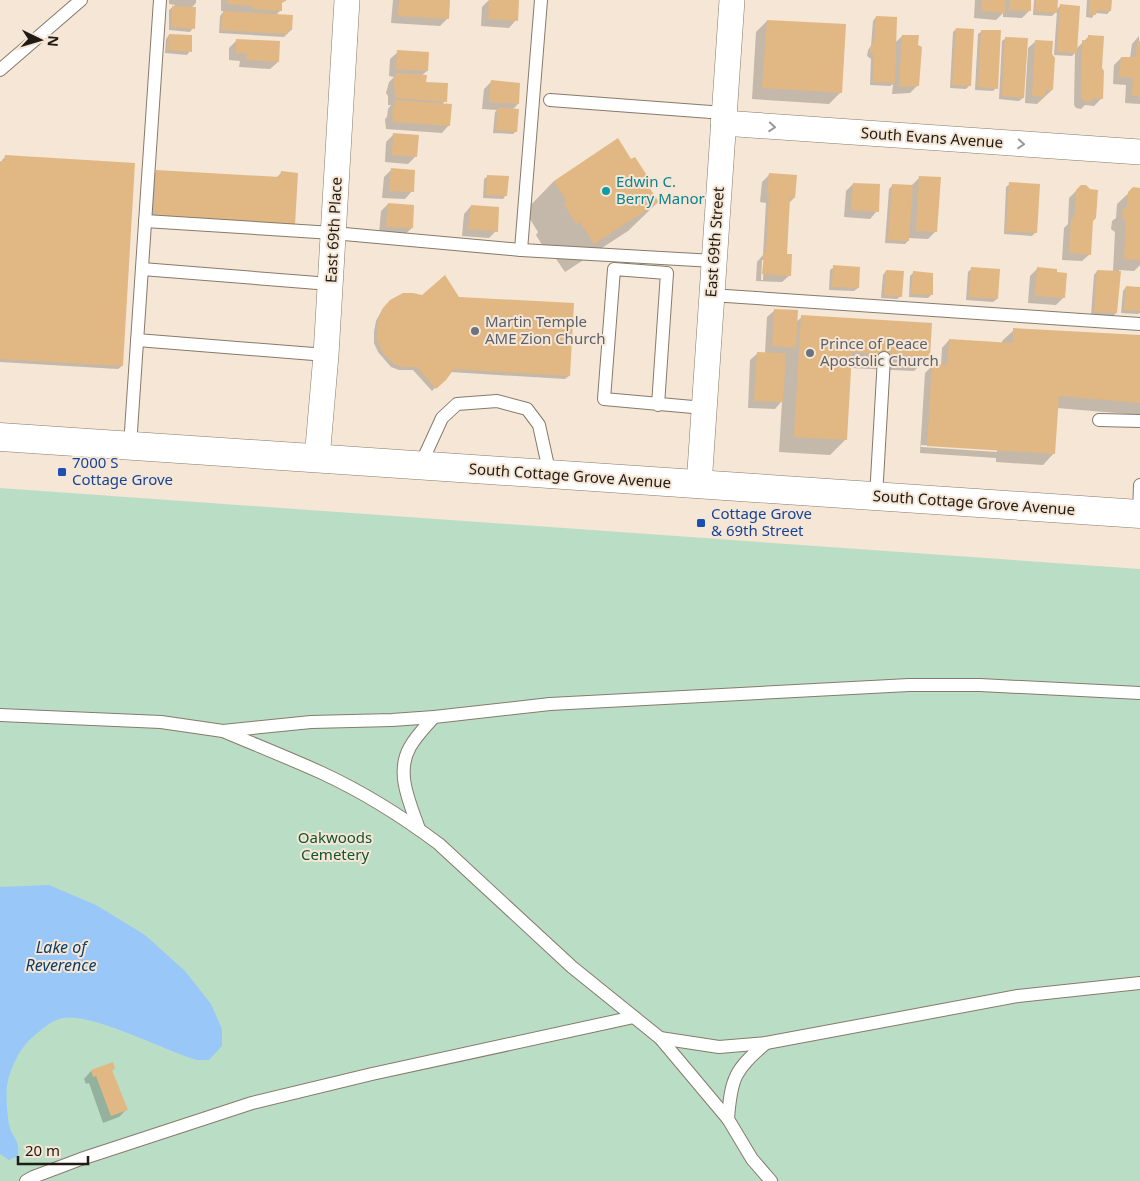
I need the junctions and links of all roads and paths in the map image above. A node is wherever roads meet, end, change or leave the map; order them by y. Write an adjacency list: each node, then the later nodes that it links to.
1 (80, 0): 6 (lane)
2 (160, 0): 10 (lane)
3 (347, 0): 11 (street, East 69th Place)
4 (541, 0): 12 (lane)
5 (732, 0): 8 (street, East 69th Street)
6 (0, 70)
7 (550, 100): 8 (lane)
8 (724, 118): 9 (street, South Evans Avenue, one-way to 9); 14 (street, East 69th Street)
9 (1140, 152)
10 (145, 221): 11 (lane); 15 (lane)
11 (333, 233): 12 (lane); 17 (street, East 69th Place)
12 (520, 250): 13 (lane)
13 (653, 257): 14 (lane); 16 (lane)
14 (714, 261): 18 (street, East 69th Street)
15 (142, 269): 17 (lane); 20 (lane)
16 (652, 272): 23 (lane); 23 (lane)
17 (330, 284): 21 (street, East 69th Place)
18 (712, 295): 19 (lane); 24 (street, East 69th Street)
19 (1140, 324)
20 (137, 340): 21 (lane); 28 (lane)
21 (326, 355): 29 (street, East 69th Place)
22 (884, 358): 34 (lane)
23 (658, 405): 24 (lane)
24 (704, 408): 32 (street, East 69th Street)
25 (1099, 420): 26 (lane)
26 (1140, 421)
27 (0, 437): 28 (main road, South Cottage Grove Avenue)
28 (130, 446): 29 (main road, South Cottage Grove Avenue)
29 (317, 459): 30 (main road, South Cottage Grove Avenue)
30 (420, 466): 31 (main road, South Cottage Grove Avenue); 31 (lane)
31 (550, 475): 32 (main road, South Cottage Grove Avenue)
32 (699, 485): 34 (main road, South Cottage Grove Avenue)
33 (1140, 485): 35 (lane)
34 (876, 497): 35 (main road, South Cottage Grove Avenue)
35 (1139, 514)
36 (1140, 693): 38 (lane)
37 (0, 715): 39 (lane)
38 (434, 717): 39 (lane); 40 (lane)
39 (223, 731): 40 (lane)
40 (419, 829): 42 (lane)
41 (1140, 983): 44 (lane)
42 (634, 1017): 43 (lane); 46 (lane)
43 (660, 1038): 44 (lane); 45 (lane)
44 (766, 1043): 45 (lane)
45 (728, 1119): 47 (lane)
46 (26, 1181)
47 (771, 1181)

